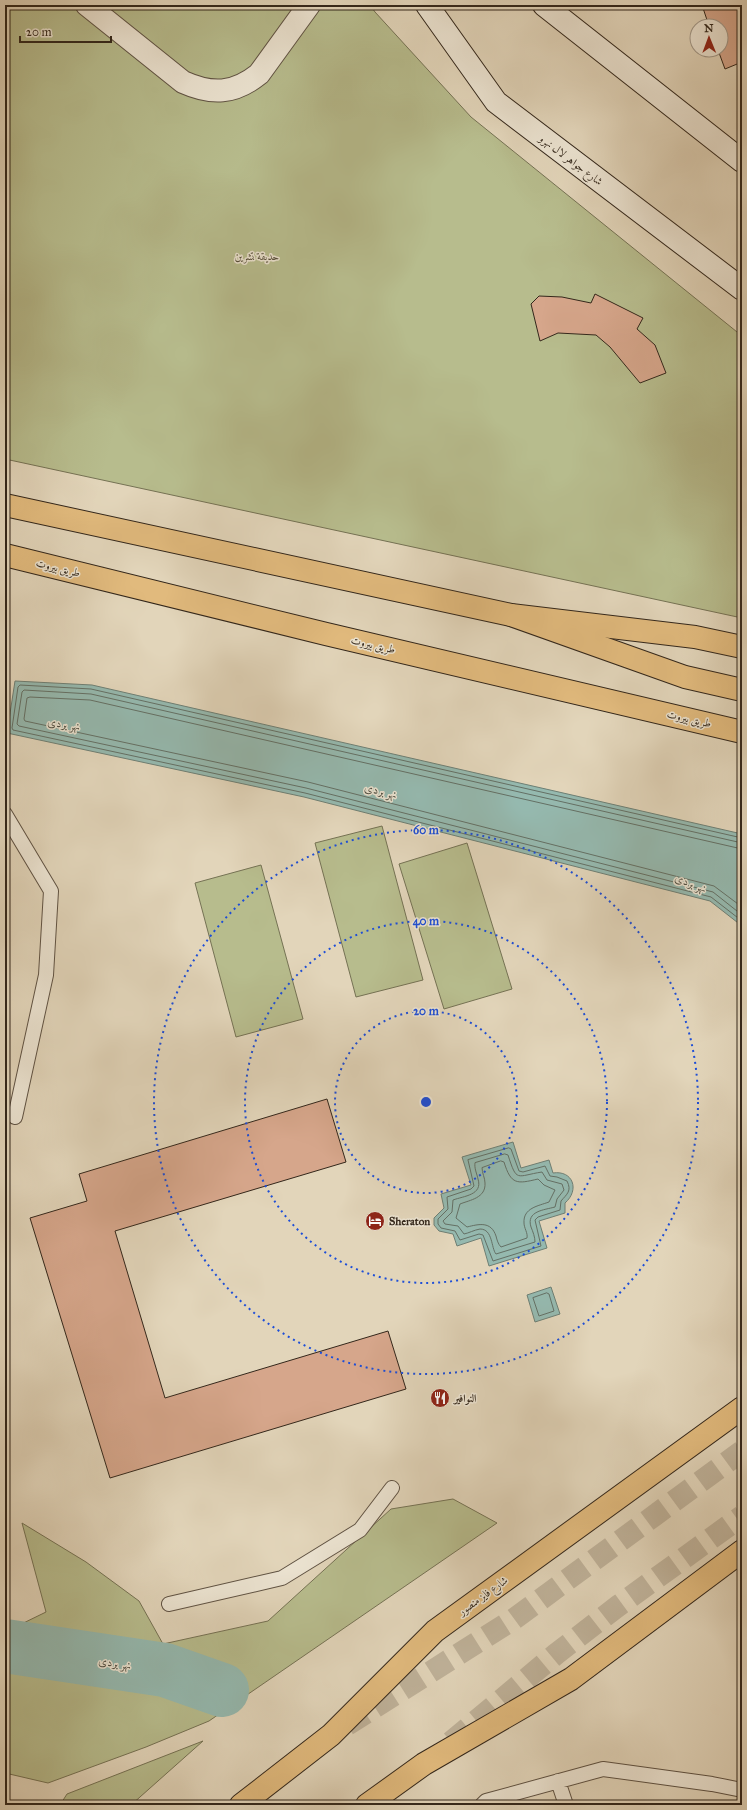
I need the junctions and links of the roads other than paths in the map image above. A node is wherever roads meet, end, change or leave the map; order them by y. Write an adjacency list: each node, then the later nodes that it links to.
1 (87, 5): 2 (main road)
2 (309, 5)
3 (427, 5): 6 (main road, شارع جواهر لال نهرو)
4 (544, 5): 5 (main road)
5 (742, 161)
6 (742, 289)
7 (5, 504): 9 (main road)
8 (5, 555): 12 (main road, طريق بيروت)
9 (511, 615): 10 (main road); 11 (main road)
10 (742, 647)
11 (742, 690)
12 (742, 732)
13 (5, 814): 14 (lane)
14 (15, 1117)
15 (742, 1408): 21 (main road, شارع فايز منصور)
16 (392, 1488): 18 (lane)
17 (742, 1552): 22 (main road)
18 (169, 1604)
19 (558, 1781): 20 (lane); 23 (lane); 24 (lane)
20 (742, 1790)
21 (241, 1805)
22 (367, 1805)
23 (482, 1805)
24 (566, 1805)

